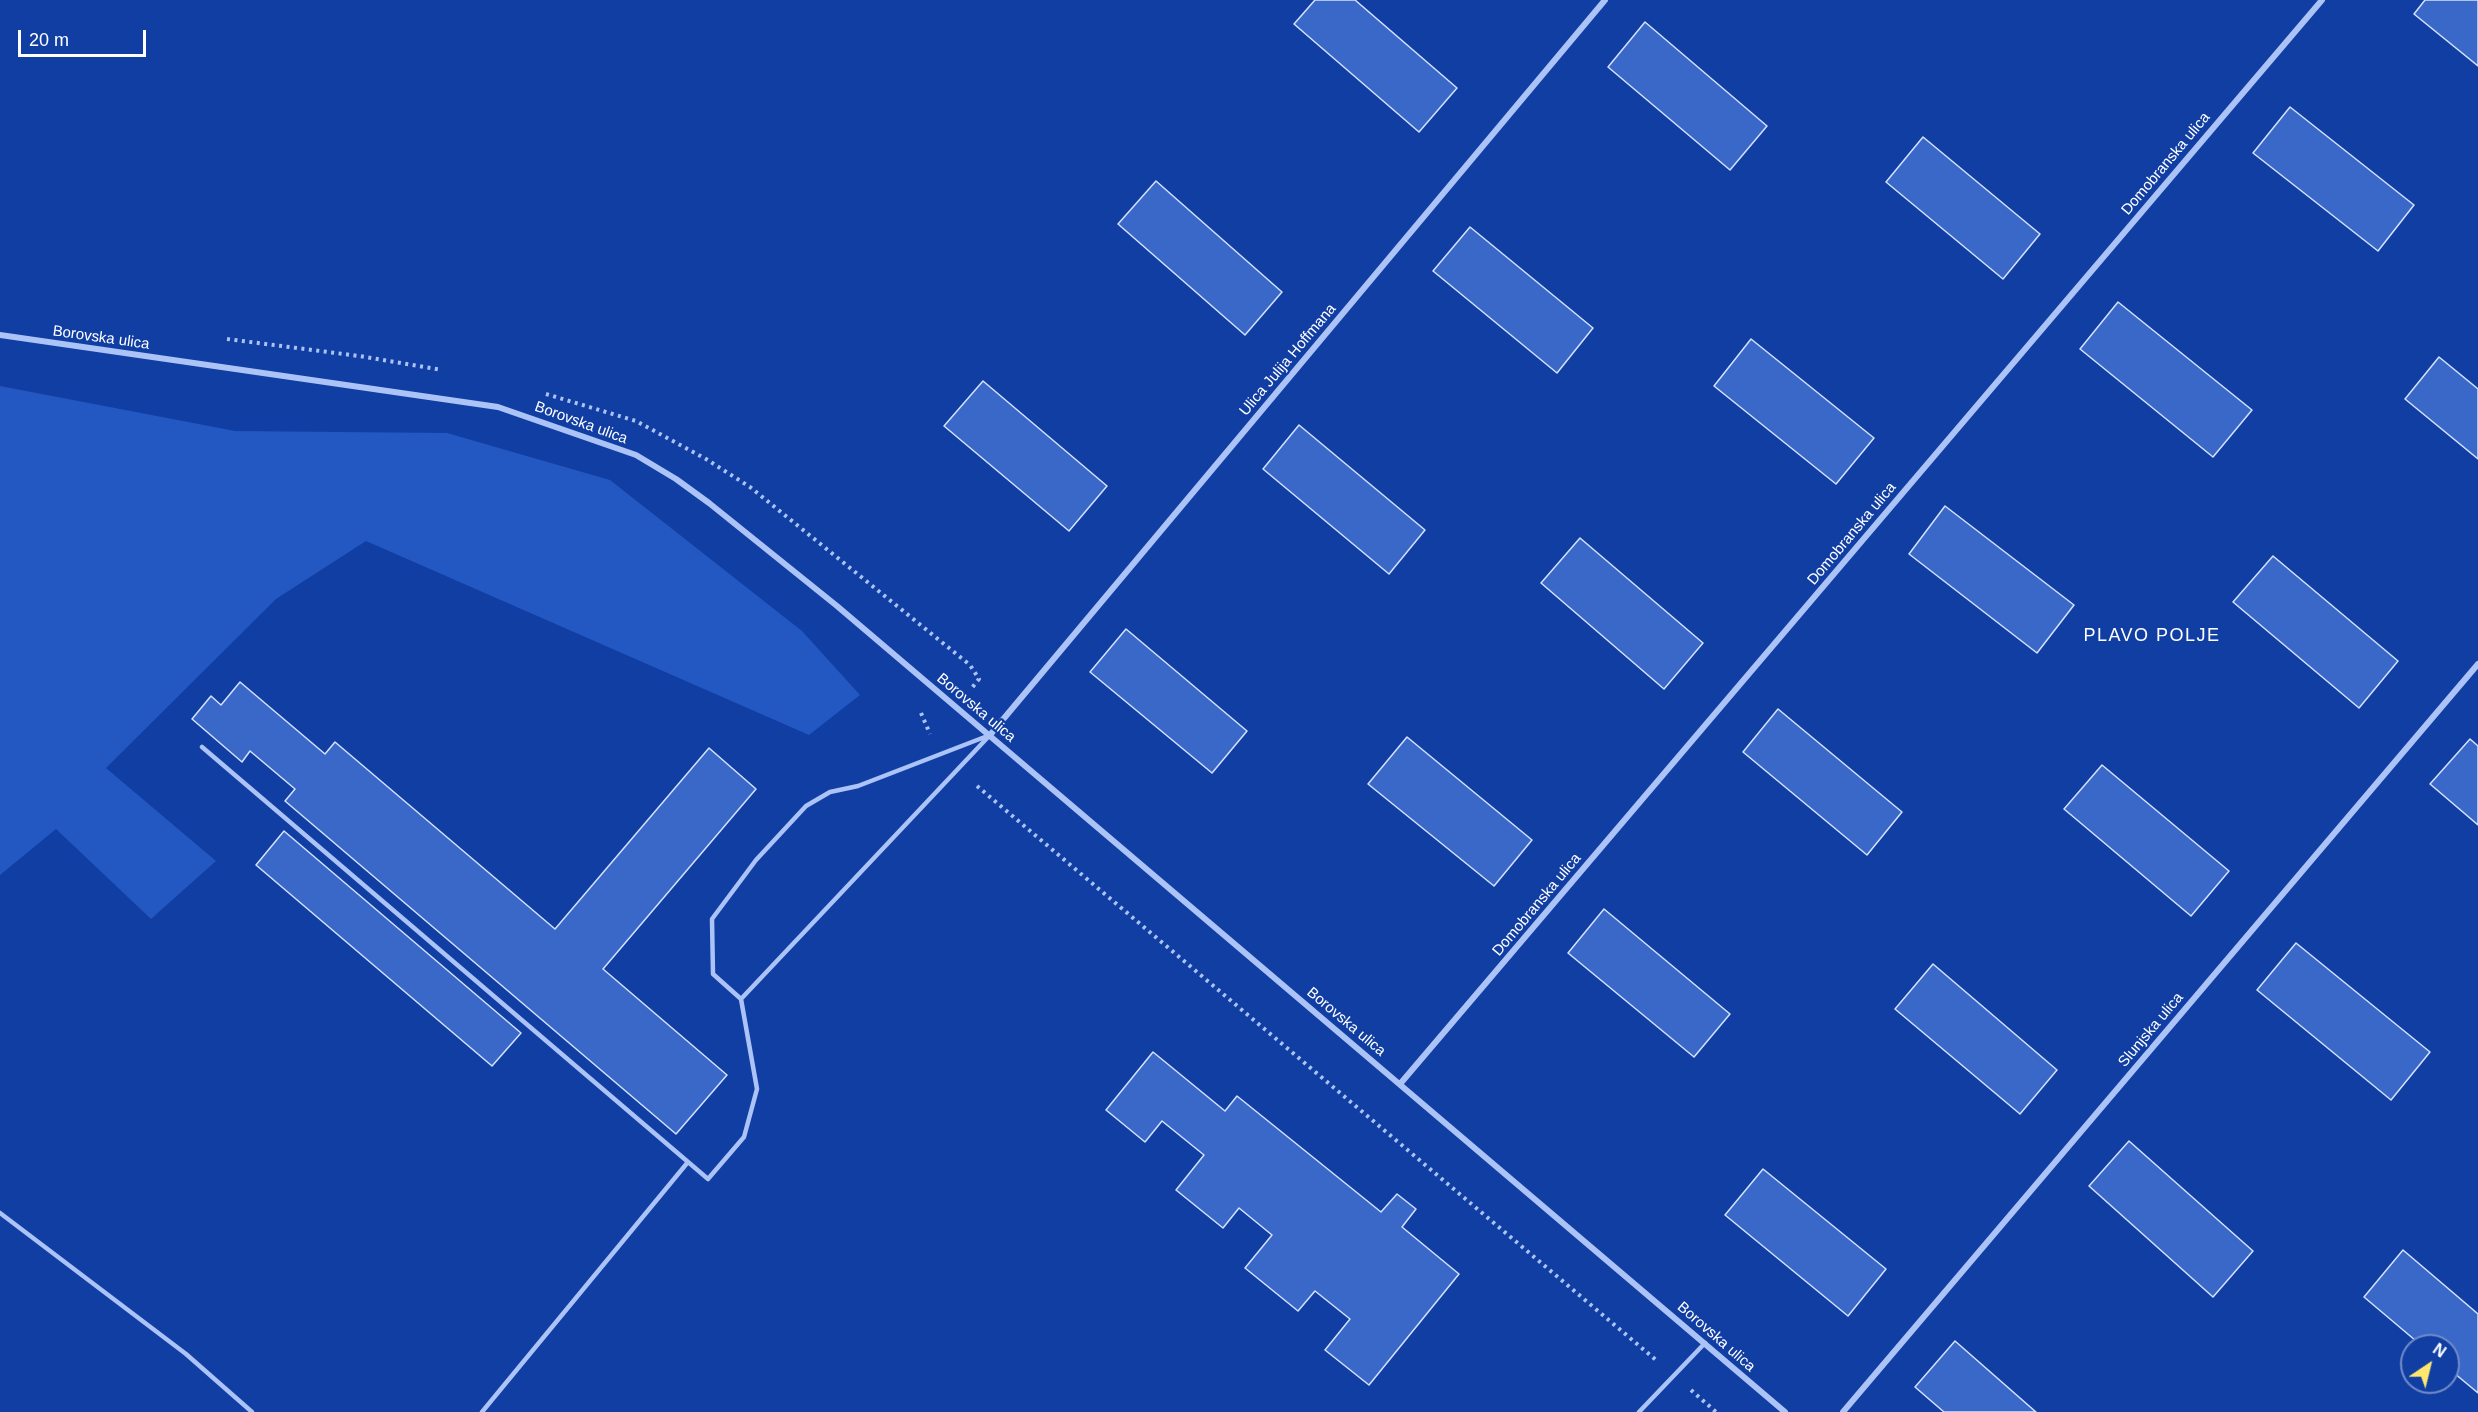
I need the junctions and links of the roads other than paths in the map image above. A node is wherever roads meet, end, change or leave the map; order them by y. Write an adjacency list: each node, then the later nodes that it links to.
1 (1605, 0): 5 (street, Ulica Julija Hoffmana)
2 (2322, 0): 8 (street, Domobranska ulica)
3 (0, 335): 5 (street, Borovska ulica)
4 (2478, 664): 16 (street, Slunjska ulica)
5 (990, 735): 7 (lane); 7 (lane); 8 (street, Borovska ulica)
6 (202, 747): 9 (lane)
7 (741, 999): 9 (lane)
8 (1400, 1084): 11 (street, Borovska ulica)
9 (688, 1162): 13 (lane)
10 (0, 1213): 12 (lane)
11 (1705, 1343): 14 (lane); 15 (street, Borovska ulica)
12 (252, 1412)
13 (482, 1412)
14 (1639, 1412)
15 (1785, 1412)
16 (1843, 1412)

